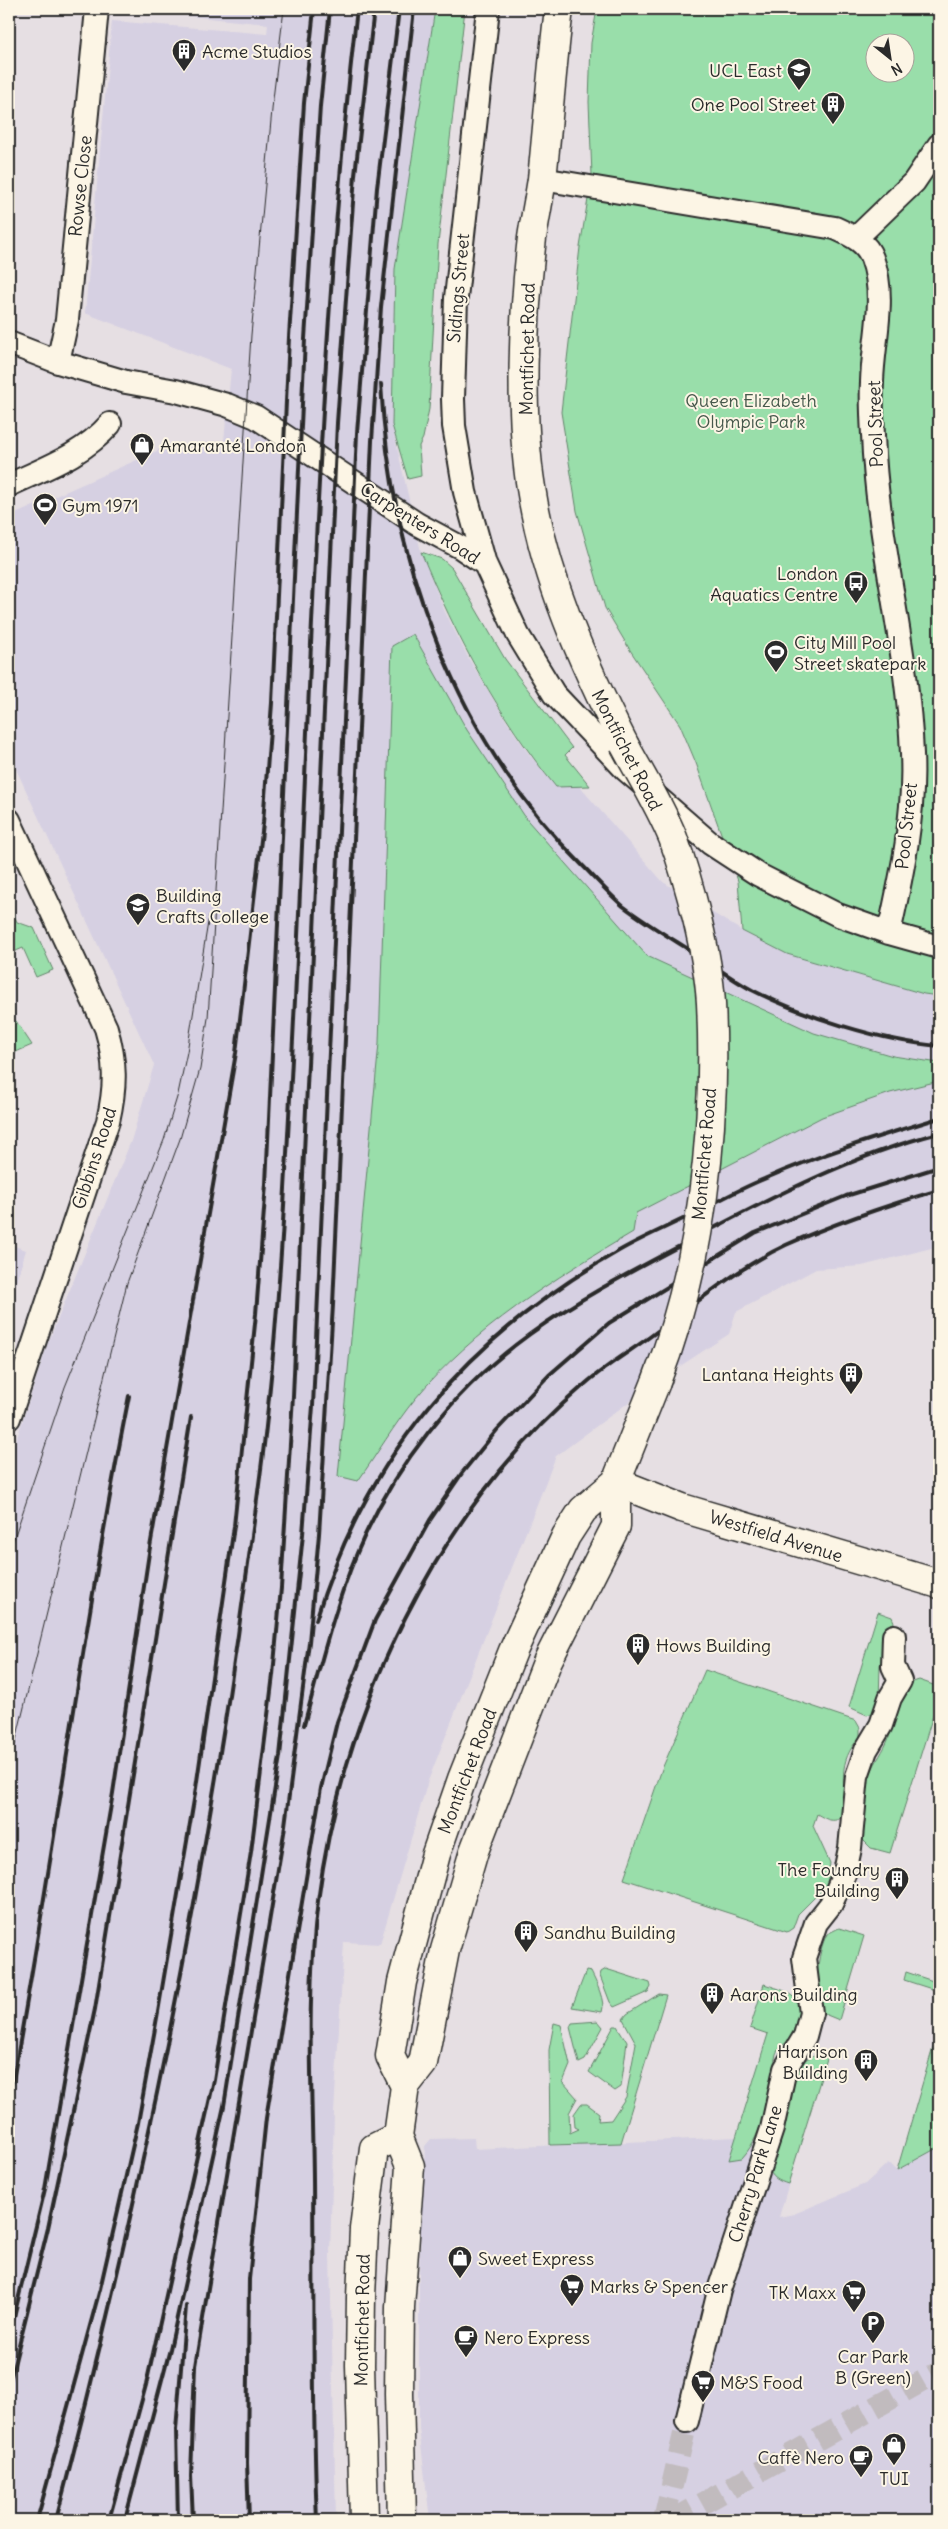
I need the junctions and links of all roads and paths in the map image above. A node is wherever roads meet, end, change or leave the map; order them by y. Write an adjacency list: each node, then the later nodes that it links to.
1 (97, 9): 8 (street, Rowse Close)
2 (488, 9): 11 (street, Sidings Street)
3 (559, 9): 5 (street, Montfichet Road)
4 (939, 145): 6 (street)
5 (542, 179): 6 (street, Pool Street); 16 (street, Montfichet Road, bridge)
6 (856, 238): 13 (street, Pool Street)
7 (9, 343): 8 (street, Carpenters Road)
8 (58, 362): 11 (street, Carpenters Road)
9 (110, 424): 10 (street)
10 (9, 485)
11 (485, 564): 13 (street, Carpenters Road)
12 (9, 820): 15 (street, Gibbins Road)
13 (888, 933): 14 (street, Carpenters Road)
14 (939, 947)
15 (9, 1418)
16 (616, 1482): 17 (street, Westfield Avenue); 19 (street, Montfichet Road); 19 (street, Montfichet Road)
17 (939, 1584)
18 (894, 1636): 21 (street, Cherry Park Lane)
19 (405, 2086): 20 (street, Montfichet Road)
20 (398, 2136): 22 (street, Montfichet Road); 23 (street, Montfichet Road)
21 (687, 2420)
22 (364, 2520)
23 (402, 2520)

